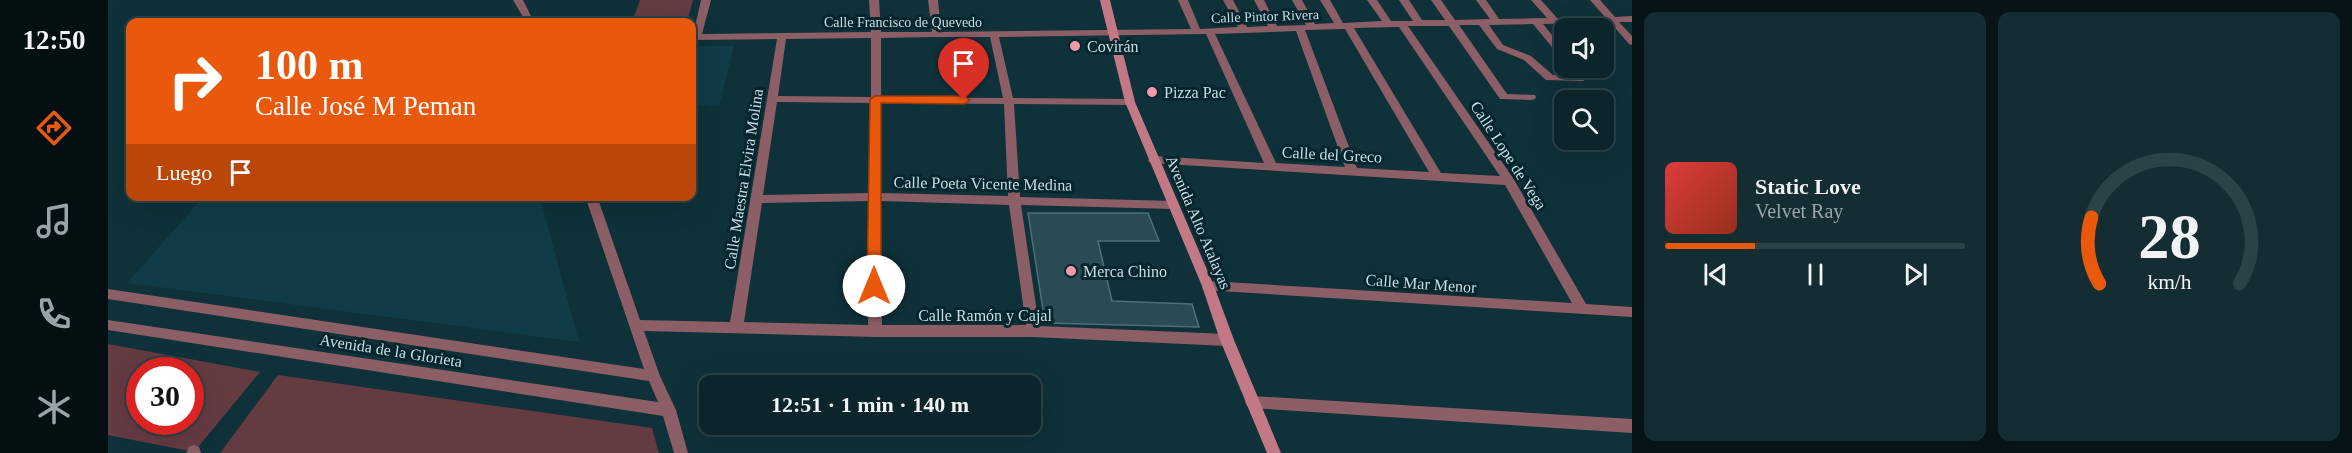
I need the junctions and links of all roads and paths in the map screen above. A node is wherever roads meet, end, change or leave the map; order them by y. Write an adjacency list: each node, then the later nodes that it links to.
1 (518, 0): 17 (street)
2 (706, 0): 35 (street)
3 (874, 0): 40 (street)
4 (933, 0): 42 (street)
5 (1105, 0): 36 (main road, Avenida Alto Atalayas)
6 (1183, 0): 38 (street)
7 (1228, 0): 32 (street)
8 (1259, 0): 33 (street)
9 (1297, 0): 31 (street)
10 (1325, 0): 30 (street)
11 (1372, 0): 29 (street)
12 (1404, 0): 28 (street)
13 (1436, 0): 26 (street)
14 (1481, 0): 24 (street)
15 (1536, 0): 19 (street)
16 (1595, 0): 18 (street)
17 (528, 18)
18 (1611, 18)
19 (1553, 19): 22 (street, Calle Pintor Rivera)
20 (1614, 19): 21 (street, Calle Pintor Rivera)
21 (1632, 19)
22 (1535, 20): 24 (street, Calle Pintor Rivera); 45 (street)
23 (1481, 21): 24 (street, Calle Pintor Rivera); 26 (street, Calle Pintor Rivera); 46 (street)
24 (1496, 21)
25 (1614, 21): 44 (street)
26 (1450, 22): 28 (street, Calle Pintor Rivera); 47 (street)
27 (1401, 23): 28 (street, Calle Pintor Rivera); 29 (street, Calle Pintor Rivera); 56 (street, Calle Lope de Vega)
28 (1419, 23)
29 (1388, 24): 30 (street, Calle Pintor Rivera)
30 (1344, 26): 31 (street, Calle Pintor Rivera); 55 (street)
31 (1312, 28): 34 (street, Calle Pintor Rivera)
32 (1243, 29): 33 (street, Calle Pintor Rivera); 37 (street, Calle Pintor Rivera)
33 (1274, 29): 34 (street, Calle Pintor Rivera)
34 (1300, 29): 54 (street)
35 (696, 31)
36 (1114, 31): 38 (street, Calle Pintor Rivera); 39 (street, Calle Francisco de Quevedo); 51 (main road, Avenida Alto Atalayas)
37 (1209, 31): 38 (street, Calle Pintor Rivera); 53 (street)
38 (1197, 32)
39 (994, 34): 42 (street, Calle Francisco de Quevedo); 50 (street)
40 (876, 35): 41 (street, Calle Francisco de Quevedo); 42 (street, Calle Francisco de Quevedo); 49 (street)
41 (782, 36): 43 (street, Calle Francisco de Quevedo); 48 (street, Calle Maestra Elvira Molina)
42 (938, 36)
43 (696, 37)
44 (1632, 42)
45 (1554, 44)
46 (1554, 78)
47 (1531, 97)
48 (772, 99): 49 (street); 58 (street, Calle Maestra Elvira Molina)
49 (875, 99): 50 (street); 57 (street)
50 (1009, 100): 51 (street); 59 (street)
51 (1130, 102): 52 (main road, Avenida Alto Atalayas)
52 (1154, 160): 53 (street, Calle del Greco); 61 (main road, Avenida Alto Atalayas)
53 (1272, 166): 54 (street, Calle del Greco)
54 (1352, 171): 55 (street, Calle del Greco)
55 (1437, 176): 56 (street, Calle del Greco)
56 (1509, 181): 64 (street, Calle Lope de Vega)
57 (874, 197): 58 (street, Calle Poeta Vicente Medina); 59 (street, Calle Poeta Vicente Medina); 69 (street)
58 (756, 199): 68 (street, Calle Maestra Elvira Molina)
59 (1014, 200): 61 (street, Calle Poeta Vicente Medina); 70 (street)
60 (593, 201): 67 (street)
61 (1173, 205): 62 (main road, Avenida Alto Atalayas)
62 (1208, 286): 64 (street, Calle Mar Menor); 71 (main road, Avenida Alto Atalayas)
63 (108, 294): 72 (street, Avenida de la Glorieta)
64 (1582, 309): 65 (street, Calle Mar Menor)
65 (1632, 312)
66 (108, 325): 74 (street, Avenida de la Glorieta)
67 (635, 325): 68 (street, Calle Ramón y Cajal); 72 (street)
68 (736, 328): 69 (street, Calle Ramón y Cajal)
69 (874, 331): 70 (street, Calle Ramón y Cajal)
70 (1033, 331): 71 (street, Calle Ramón y Cajal)
71 (1227, 340): 73 (main road, Avenida Alto Atalayas)
72 (652, 376): 74 (street)
73 (1252, 402): 75 (street); 77 (main road, Avenida Alto Atalayas)
74 (669, 410): 76 (street)
75 (1632, 426)
76 (681, 453)
77 (1274, 453)

